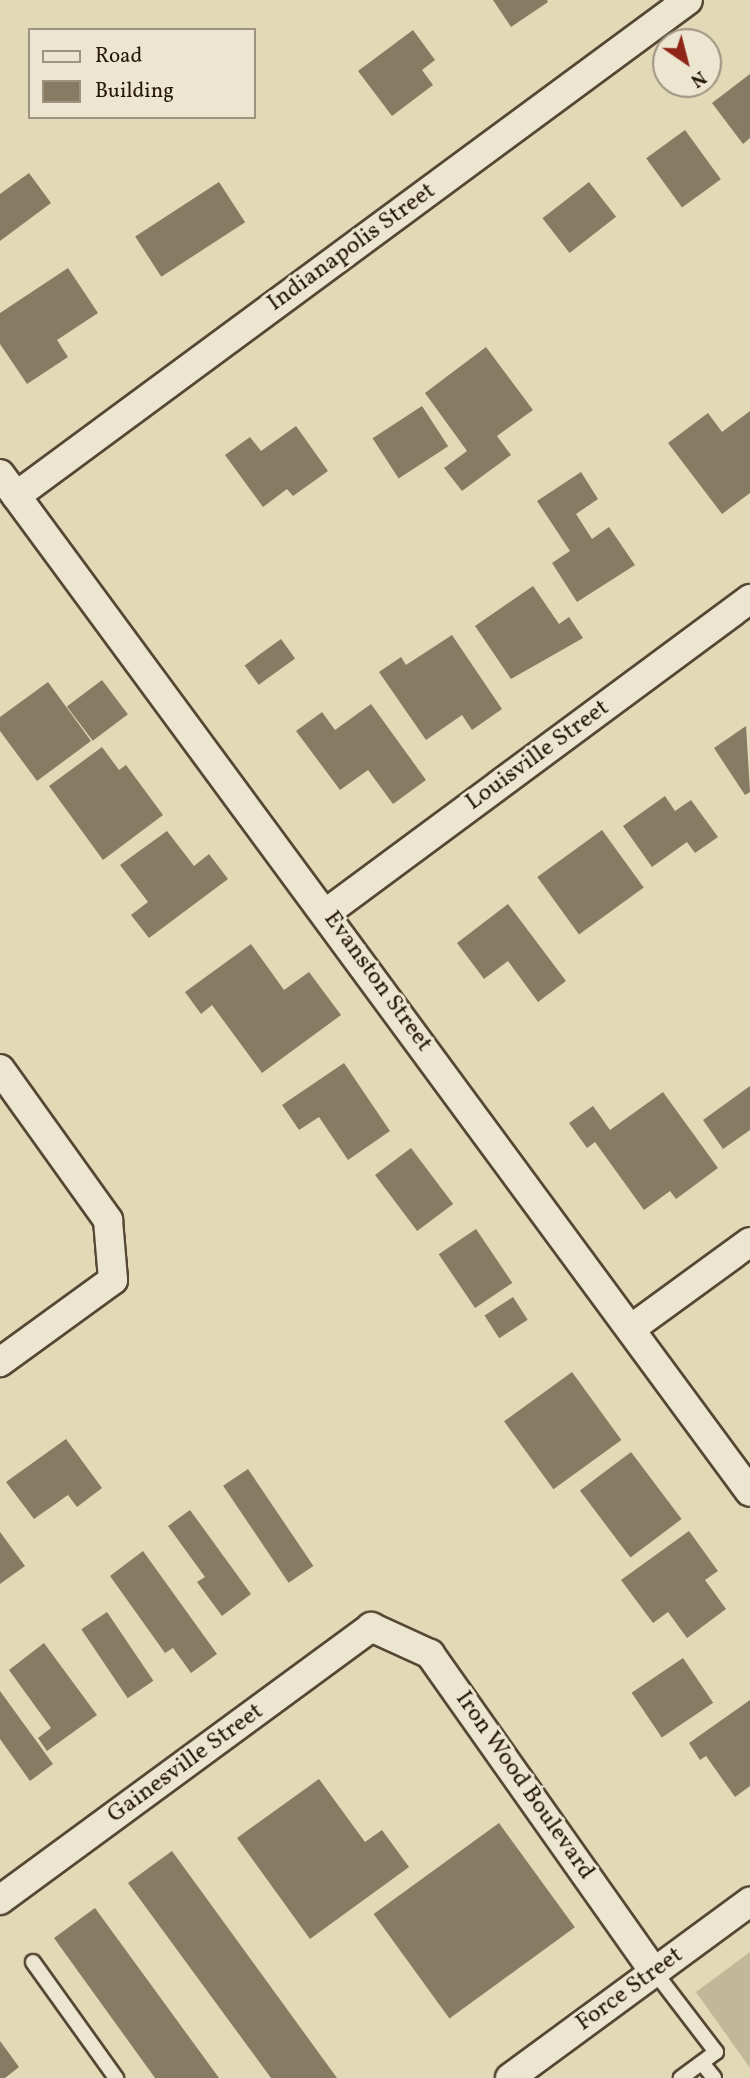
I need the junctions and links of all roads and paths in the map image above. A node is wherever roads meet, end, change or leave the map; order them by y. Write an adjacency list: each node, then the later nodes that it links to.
1 (688, 0): 2 (street, Indianapolis Street)
2 (8, 485): 4 (street, Evanston Street)
3 (750, 599): 4 (street, Louisville Street)
4 (326, 913): 7 (street, Evanston Street)
5 (0, 1069): 8 (street)
6 (750, 1242): 7 (street)
7 (632, 1328): 9 (street, Evanston Street)
8 (0, 1362)
9 (750, 1492)
10 (371, 1627): 11 (street, Gainesville Street); 14 (street, Iron Wood Boulevard)
11 (0, 1900)
12 (750, 1902): 14 (street, Force Street)
13 (33, 1962): 17 (lane)
14 (654, 1971): 15 (lane); 16 (street, Force Street)
15 (702, 2063): 18 (lane); 19 (lane)
16 (523, 2074)
17 (116, 2078)
18 (681, 2078)
19 (714, 2078)

